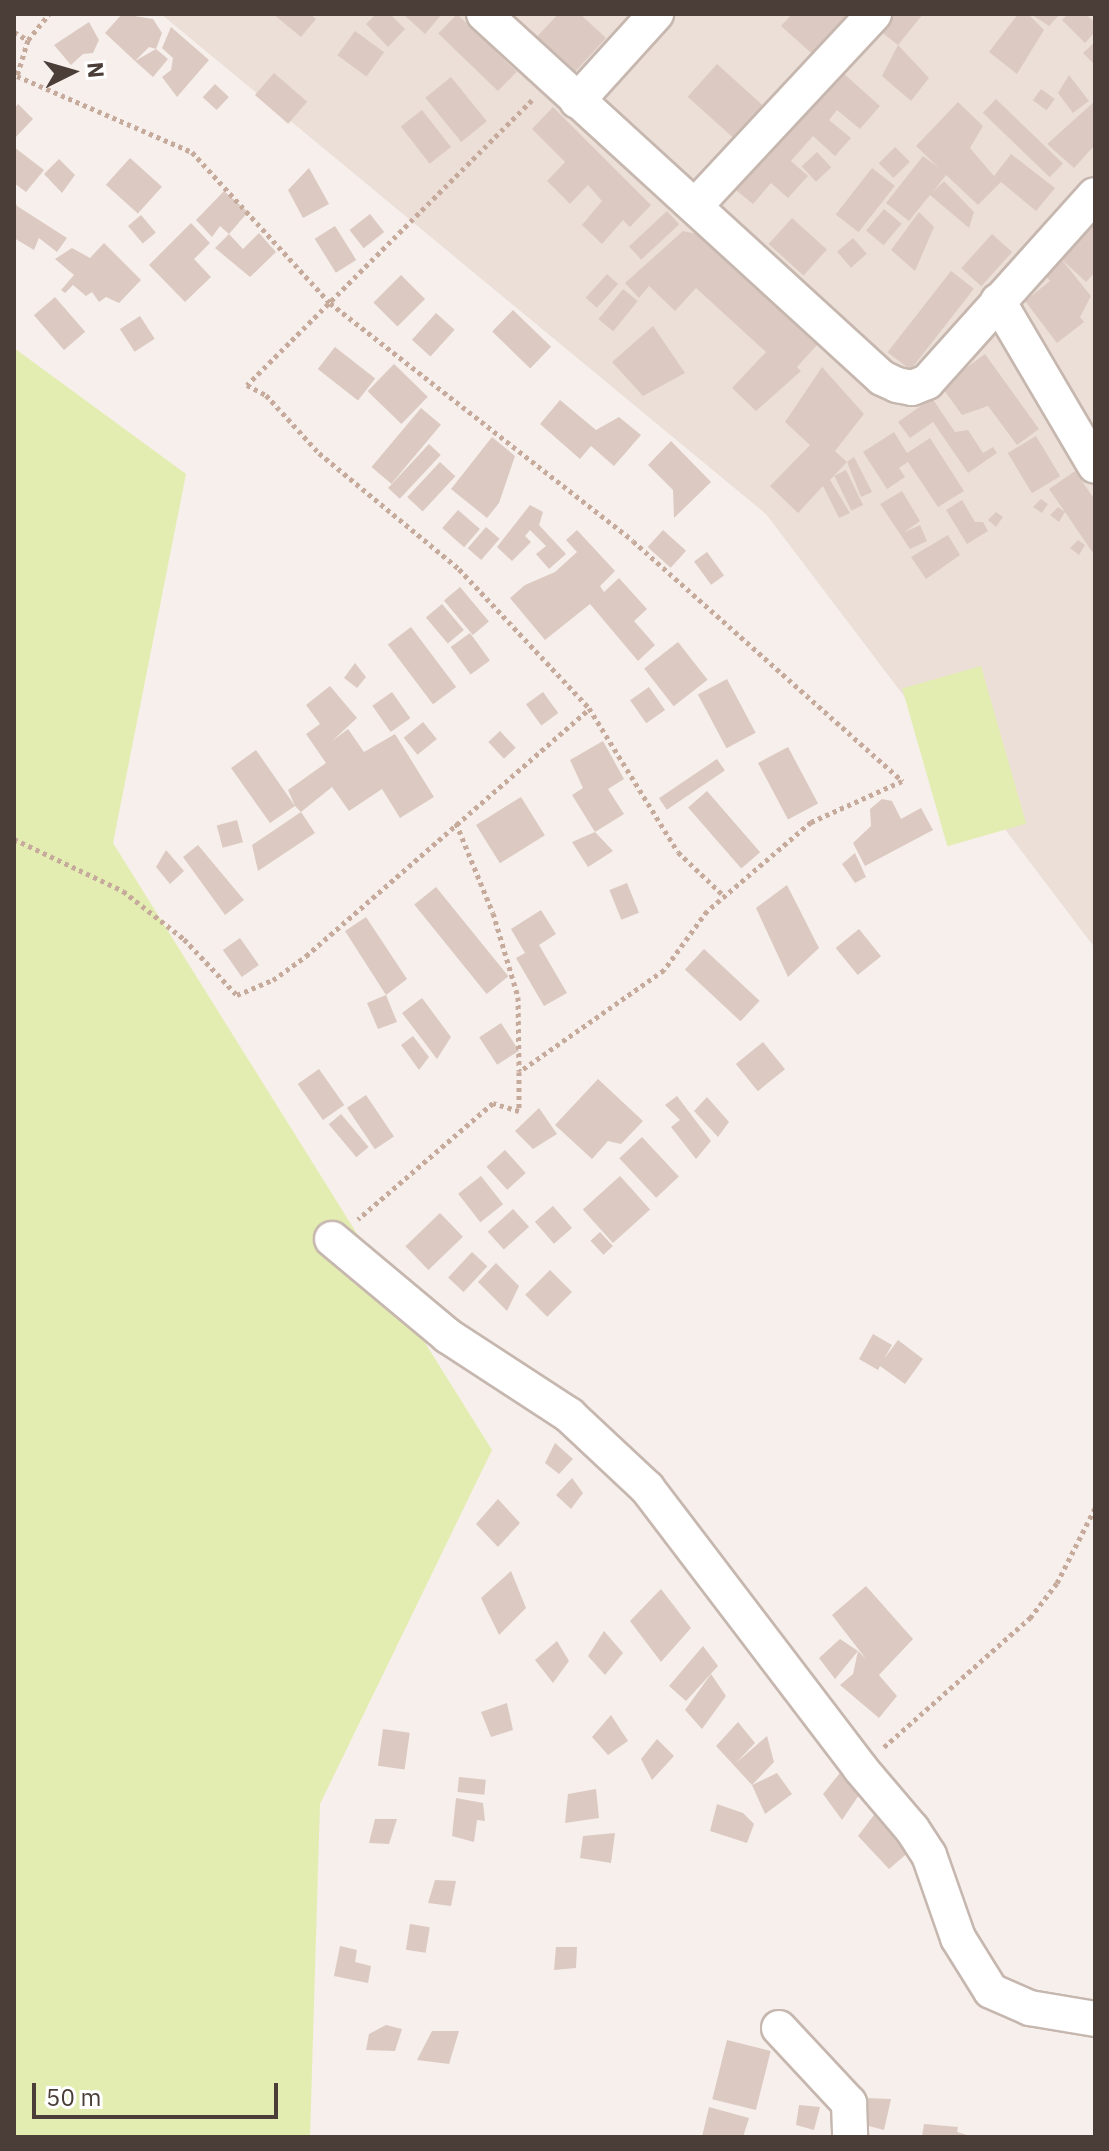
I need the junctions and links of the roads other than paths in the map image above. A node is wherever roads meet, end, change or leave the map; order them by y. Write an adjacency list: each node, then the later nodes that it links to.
1 (484, 14): 4 (street)
2 (656, 14): 4 (street)
3 (874, 14): 6 (street)
4 (565, 90): 6 (street)
5 (1095, 195): 7 (street)
6 (696, 205): 7 (street)
7 (998, 301): 8 (street)
8 (1095, 466)
9 (332, 1239): 10 (street)
10 (1095, 2019)
11 (779, 2028): 12 (street)
12 (850, 2137)

